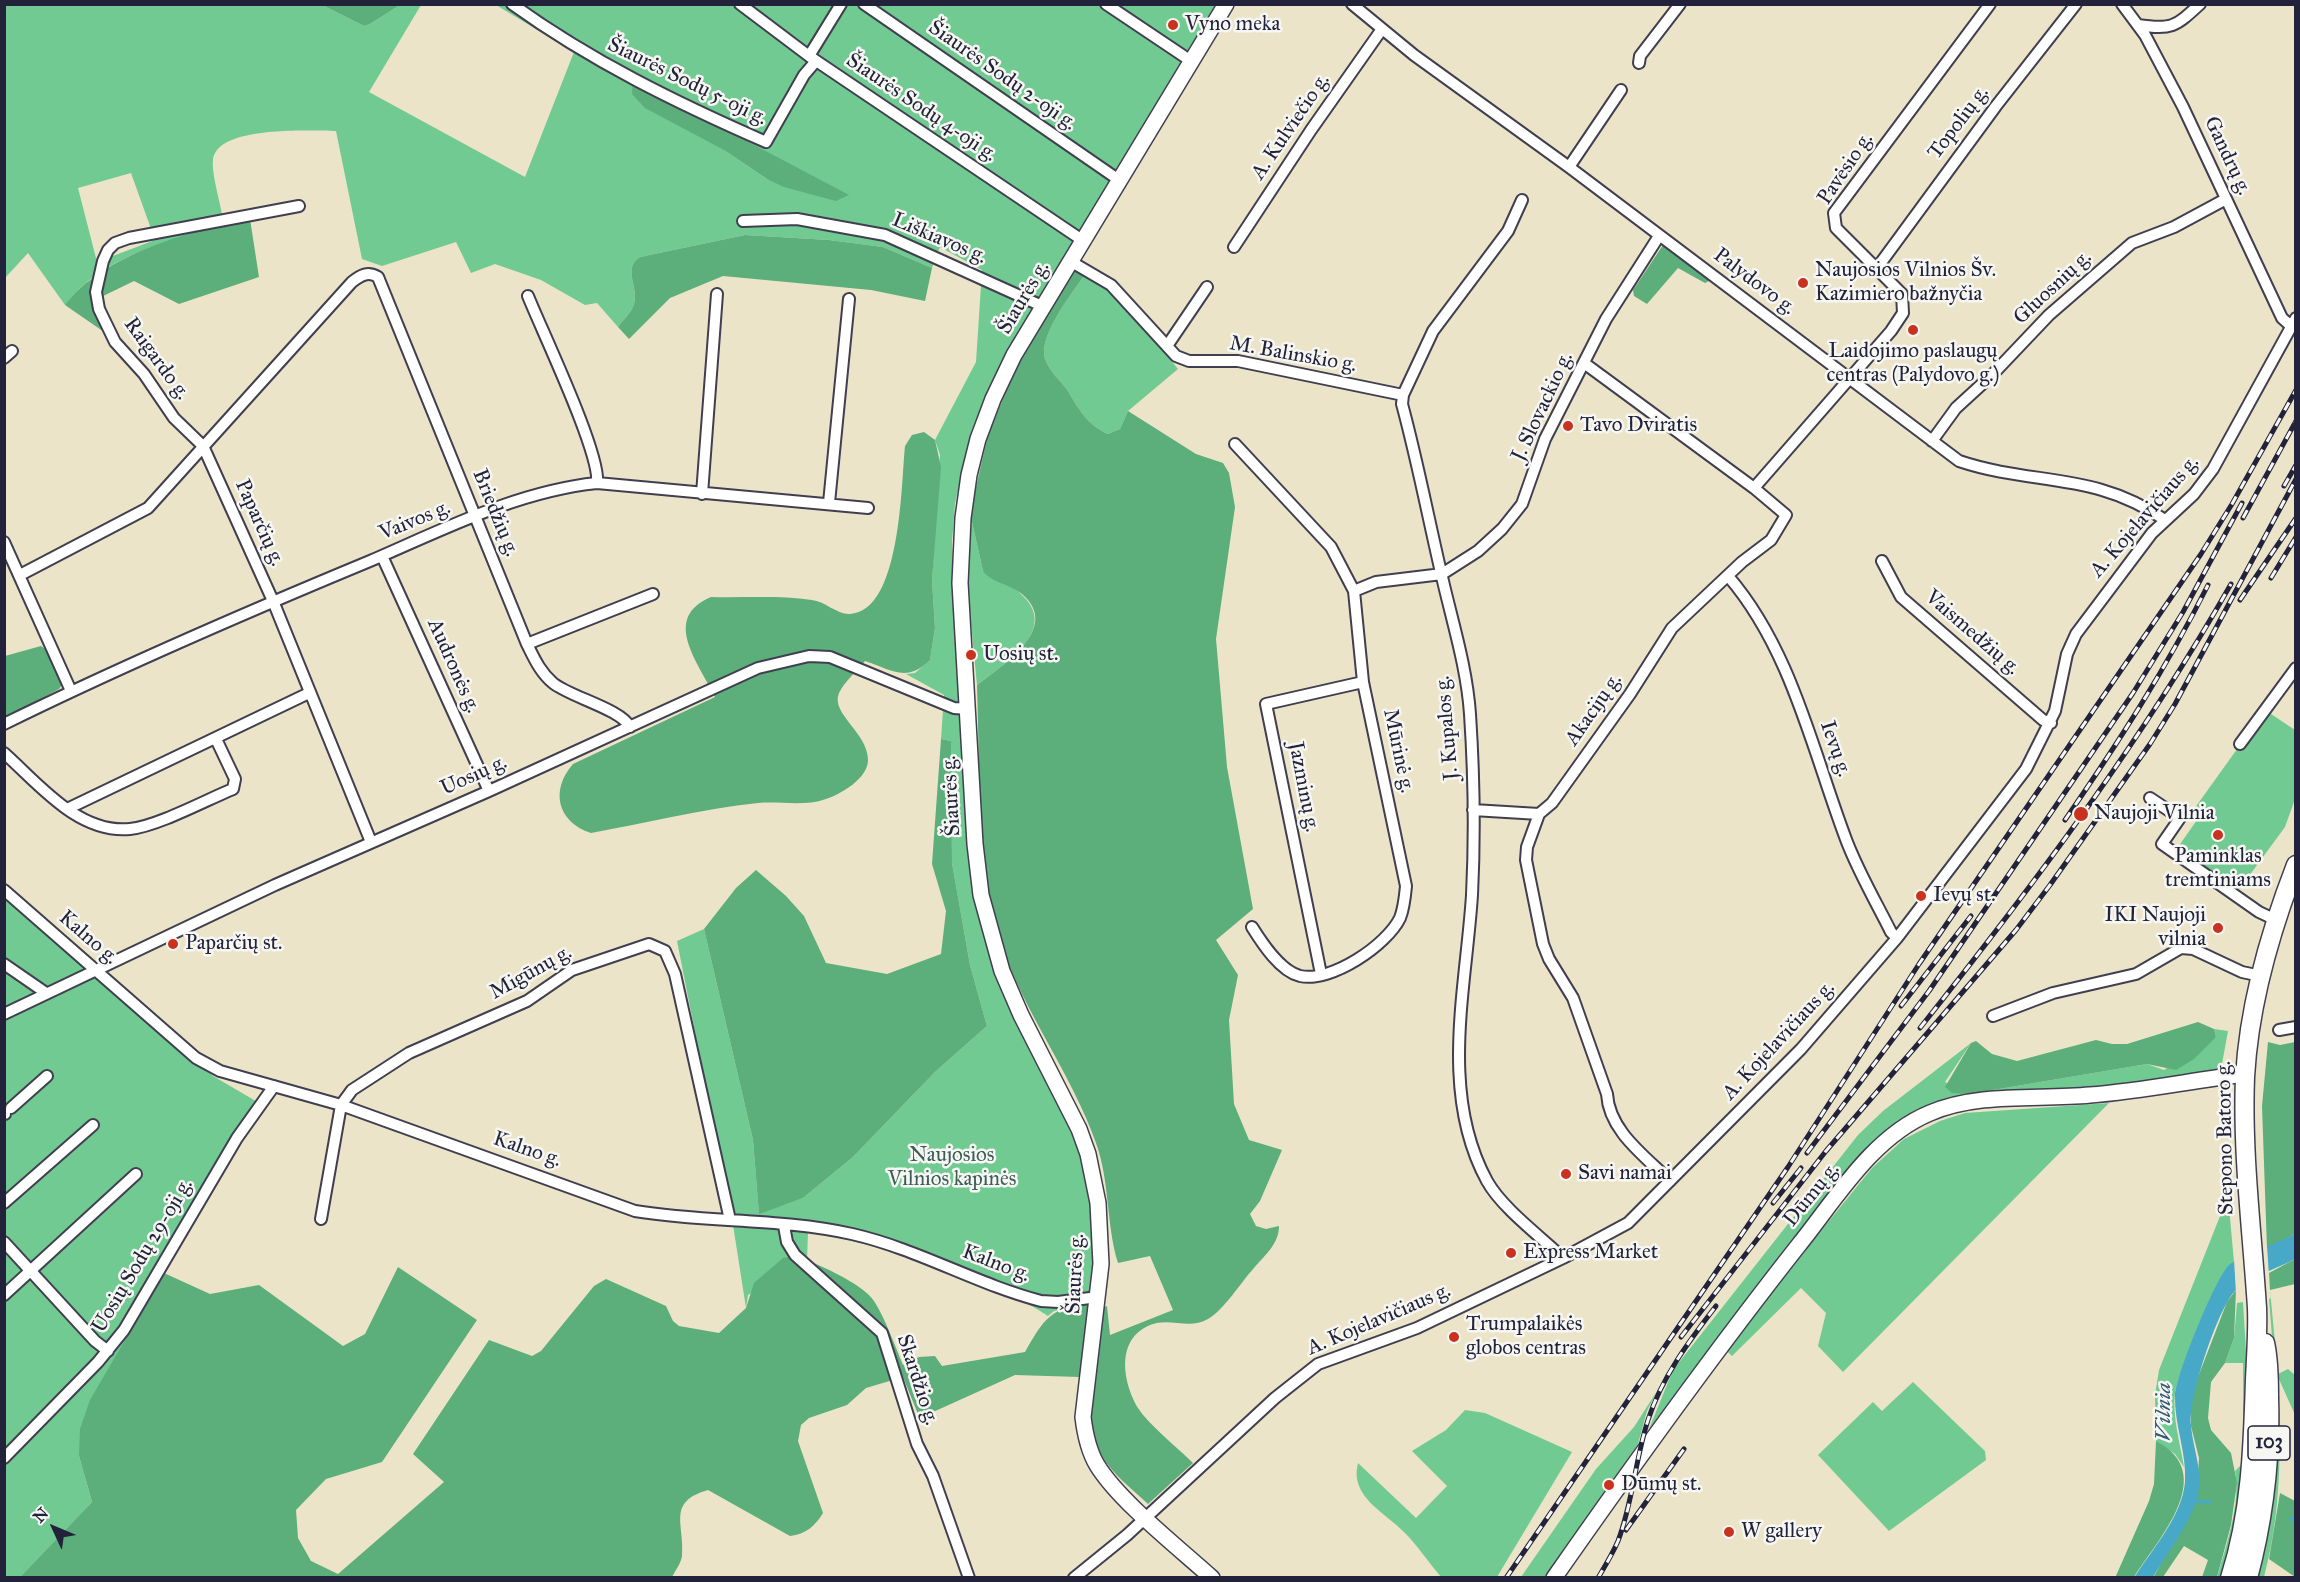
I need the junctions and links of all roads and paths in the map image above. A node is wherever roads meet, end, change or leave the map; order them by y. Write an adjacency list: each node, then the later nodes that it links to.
1 (512, 4): 15 (street, Šiaurės Sodų 5-oji g.)
2 (741, 4): 15 (street, Šiaurės Sodų 4-oji g.)
3 (841, 4): 15 (street)
4 (864, 4): 20 (street, Šiaurės Sodų 2-oji g.)
5 (1106, 4): 16 (street)
6 (1226, 4): 16 (main road, Šiaurės g.)
7 (1352, 4): 14 (street, Palydovo g.)
8 (1680, 4): 17 (street)
9 (1990, 4): 29 (street, Pavėsio g.)
10 (2076, 4): 29 (street, Topolių g.)
11 (2122, 4): 13 (street, Gandrų g.)
12 (2200, 4): 13 (street)
13 (2138, 25): 21 (street, Gandrų g.)
14 (1382, 29): 19 (street, Palydovo g.); 27 (street, A. Kulviečio g.)
15 (812, 58): 26 (street, Šiaurės Sodų 4-oji g.)
16 (1191, 61): 20 (main road, Šiaurės g.)
17 (1639, 63)
18 (1621, 90): 19 (street)
19 (1569, 167): 25 (street, Palydovo g.)
20 (1119, 180): 26 (main road, Šiaurės g.)
21 (2226, 199): 35 (street, Gandrų g.); 40 (street, Gluosnių g.)
22 (1522, 200): 39 (street)
23 (298, 206): 42 (street, Raigardo g.)
24 (743, 221): 34 (street, Liškiavos g.)
25 (1659, 236): 37 (street, J. Slovackio g.); 38 (street, Palydovo g.)
26 (1082, 240): 28 (main road, Šiaurės g.)
27 (1234, 247)
28 (1070, 261): 34 (main road, Šiaurės g.); 36 (street, M. Balinskio g.)
29 (1876, 268): 38 (street, Pavėsio g.)
30 (1207, 287): 36 (street)
31 (717, 294): 45 (street)
32 (528, 296): 43 (street)
33 (849, 299): 46 (street)
34 (1042, 306): 64 (main road, Šiaurės g.)
35 (2293, 322): 49 (street, A. Kojelavičiaus g.)
36 (1167, 346): 39 (street, M. Balinskio g.)
37 (1584, 363): 44 (street, Akacijų g.); 53 (street, J. Slovackio g.)
38 (1849, 377): 40 (street, Palydovo g.); 44 (street, Pavėsio g.)
39 (1403, 395): 53 (street, J. Kupalos g.)
40 (1932, 441): 49 (street, Palydovo g.)
41 (1235, 444): 56 (street, Mūrinė g.)
42 (203, 446): 48 (street, Briedžių g.); 54 (street); 58 (street, Paparčių g.)
43 (597, 483): 45 (street, Vaivos g.); 48 (street, Vaivos g.)
44 (1755, 488): 55 (street, Akacijų g.)
45 (702, 494): 46 (street, Vaivos g.)
46 (829, 503): 47 (street, Vaivos g.)
47 (868, 508)
48 (475, 518): 51 (street, Vaivos g.); 59 (street, Briedžių g.)
49 (2165, 520): 65 (street, A. Kojelavičiaus g.)
50 (4, 542): 54 (street)
51 (381, 556): 58 (street, Vaivos g.); 71 (street, Audronės g.)
52 (1881, 561): 65 (street, Vaismedžių g.)
53 (1442, 574): 56 (street); 74 (street, J. Kupalos g.)
54 (20, 575): 62 (street)
55 (1728, 576): 75 (street, Akacijų g.); 81 (street, Ievų g.)
56 (1353, 591): 61 (street, Mūrinė g.)
57 (653, 594): 59 (street)
58 (273, 601): 62 (street, Vaivos g.); 63 (street, Paparčių g.)
59 (527, 644): 67 (street, Briedžių g.)
60 (2295, 668): 69 (street)
61 (1363, 682): 84 (street, Mūrinė g.); 84 (street, Jazminų g.)
62 (71, 691): 66 (street, Vaivos g.)
63 (309, 693): 68 (street); 76 (street, Paparčių g.)
64 (968, 709): 67 (street, Uosių g.); 107 (main road, Šiaurės g.)
65 (2051, 723): 81 (street, A. Kojelavičiaus g.)
66 (4, 724)
67 (630, 727): 71 (street, Uosių g.)
68 (216, 739): 73 (street); 73 (street)
69 (2240, 744)
70 (4, 753): 73 (street)
71 (489, 791): 76 (street, Uosių g.)
72 (2150, 798): 79 (street)
73 (67, 809)
74 (1473, 810): 75 (street); 104 (street, J. Kupalos g.)
75 (1539, 814): 98 (street, Akacijų g.)
76 (371, 842): 83 (street, Uosių g.)
77 (2295, 865): 79 (main road, Stepono Batoro g. / 103)
78 (4, 890): 83 (street, Kalno g.)
79 (2276, 920): 85 (main road, Stepono Batoro g. / 103)
80 (1251, 927): 84 (street, Mūrinė g.)
81 (1897, 938): 98 (street, A. Kojelavičiaus g.)
82 (4, 964): 86 (street)
83 (94, 970): 86 (street, Uosių g.); 93 (street, Kalno g.)
84 (1321, 974)
85 (2261, 976): 88 (street); 91 (main road, Stepono Batoro g. / 103)
86 (46, 993): 87 (street, Uosių g.)
87 (4, 1014)
88 (1993, 1016)
89 (2295, 1028): 90 (street)
90 (2279, 1030)
91 (2246, 1074): 108 (main road, Stepono Batoro g. / 103); 115 (main road, Dūmų g.)
92 (47, 1076): 95 (street)
93 (274, 1086): 94 (street, Kalno g.); 109 (street, Uosių Sodų 29-oji g.)
94 (341, 1106): 100 (street); 101 (street, Kalno g.); 101 (street, Migūnų g.)
95 (7, 1112)
96 (93, 1125): 99 (street)
97 (136, 1174): 105 (street)
98 (1670, 1181): 104 (street, A. Kojelavičiaus g.)
99 (4, 1203)
100 (321, 1220)
101 (730, 1220): 102 (street, Kalno g.)
102 (784, 1226): 107 (street, Kalno g.); 112 (street, Skardžio g.)
103 (4, 1242): 105 (street)
104 (1563, 1258): 111 (street, A. Kojelavičiaus g.)
105 (31, 1272): 106 (street); 109 (street)
106 (4, 1295)
107 (1098, 1297): 111 (main road, Šiaurės g.)
108 (2256, 1305): 116 (main road, Stepono Batoro g. / 103); 117 (main road, Stepono Batoro g. / 103)
109 (108, 1351): 110 (street, Uosių Sodų 29-oji g.)
110 (4, 1458)
111 (1146, 1516): 113 (street, A. Kojelavičiaus g.); 114 (main road, Šiaurės g.)
112 (969, 1578)
113 (1074, 1578)
114 (1212, 1578)
115 (1554, 1578)
116 (2230, 1578)
117 (2248, 1578)

